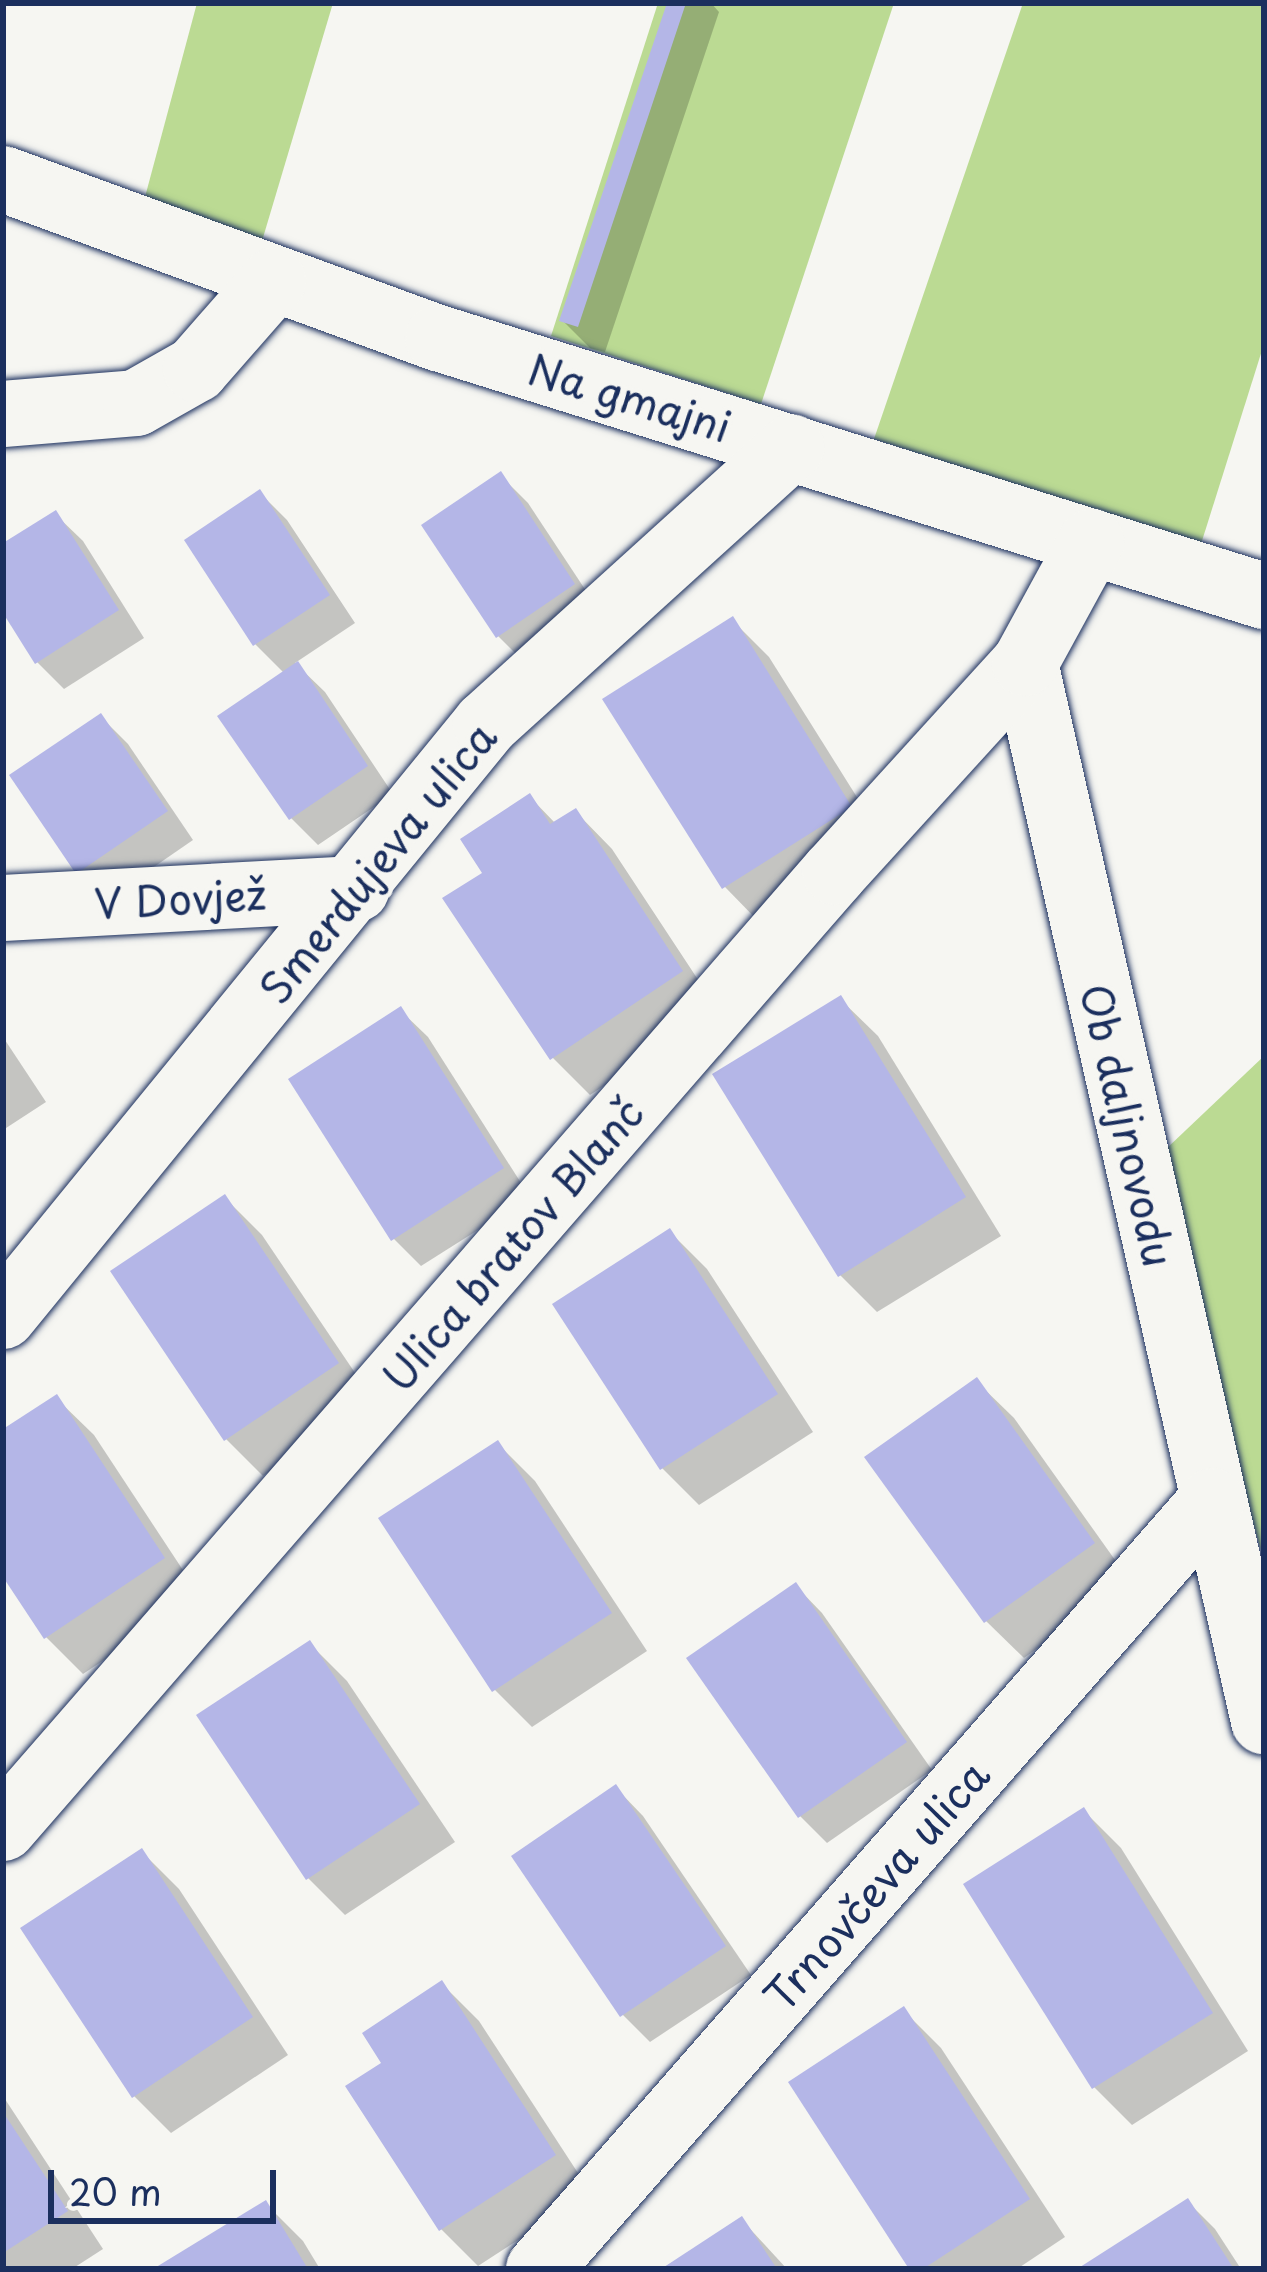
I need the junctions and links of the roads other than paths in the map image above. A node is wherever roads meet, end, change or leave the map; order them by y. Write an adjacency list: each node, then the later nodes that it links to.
1 (3, 178): 2 (street, Na gmajni)
2 (273, 281): 3 (street); 4 (street, Na gmajni)
3 (3, 414)
4 (790, 447): 5 (street, Na gmajni); 8 (street, Smerdujeva ulica)
5 (1091, 542): 6 (street, Na gmajni); 7 (street)
6 (1264, 596)
7 (1024, 663): 11 (street, Ob daljnovodu); 13 (street, Ulica bratov Blanč)
8 (356, 889): 9 (street, V Dovjež); 10 (street, Smerdujeva ulica)
9 (3, 908)
10 (3, 1316)
11 (1212, 1501): 12 (street, Ob daljnovodu); 14 (street, Trnovčeva ulica)
12 (1264, 1721)
13 (3, 1828)
14 (539, 2269)

